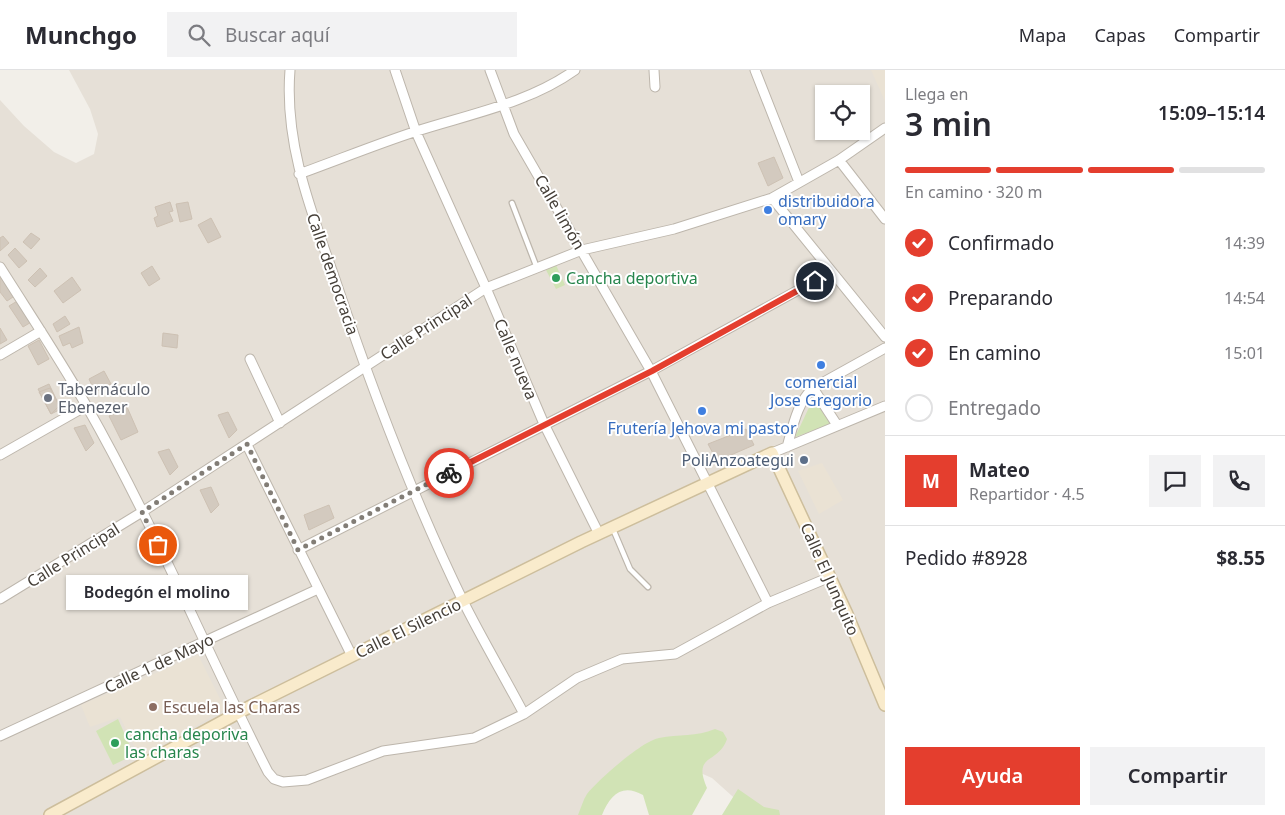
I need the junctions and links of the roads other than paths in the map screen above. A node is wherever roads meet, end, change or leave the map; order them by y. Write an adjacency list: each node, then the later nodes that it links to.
1 (290, 70): 12 (street, Calle democracia)
2 (395, 70): 10 (street, Calle nueva)
3 (490, 70): 8 (street, Calle limón)
4 (576, 70): 8 (street)
5 (654, 70): 7 (street)
6 (755, 70): 13 (street)
7 (655, 87)
8 (503, 105): 10 (street); 17 (street, Calle limón)
9 (885, 128): 11 (street, Calle Principal)
10 (416, 132): 12 (street); 21 (street, Calle nueva)
11 (838, 160): 13 (street, Calle Principal); 16 (street)
12 (299, 174): 27 (street, Calle democracia)
13 (799, 182): 14 (street, Calle Principal)
14 (772, 198): 17 (street, Calle Principal); 20 (street)
15 (512, 203): 19 (lane)
16 (885, 219)
17 (582, 250): 19 (street, Calle Principal); 28 (street, Calle limón)
18 (0, 267): 22 (street)
19 (537, 268): 21 (street, Calle Principal)
20 (831, 272): 23 (street); 28 (street)
21 (486, 288): 27 (street, Calle Principal); 33 (street, Calle nueva)
22 (41, 332): 25 (street); 30 (street)
23 (885, 337)
24 (885, 348): 29 (street)
25 (0, 355)
26 (250, 359): 32 (street)
27 (364, 368): 32 (street, Calle Principal); 40 (street, Calle democracia)
28 (652, 371): 33 (street); 39 (street, Calle limón)
29 (813, 388): 34 (street); 36 (street)
30 (86, 406): 38 (street); 41 (street)
31 (885, 406): 34 (street)
32 (280, 423): 35 (street, Calle Principal)
33 (544, 424): 40 (street); 43 (street, Calle nueva)
34 (837, 426): 36 (street)
35 (247, 444): 41 (street, Calle Principal); 44 (street)
36 (787, 447): 37 (street)
37 (772, 453): 39 (street, Calle El Silencio); 45 (street, Calle El Junquito)
38 (0, 455)
39 (709, 483): 42 (street, Calle El Silencio); 50 (street, Calle limón)
40 (415, 491): 44 (street); 49 (street, Calle democracia)
41 (142, 512): 48 (street, Calle Principal); 51 (street)
42 (612, 528): 43 (street, Calle El Silencio); 46 (lane)
43 (599, 534): 49 (street, Calle El Silencio)
44 (298, 550): 47 (street)
45 (830, 577): 50 (street); 53 (street, Calle El Junquito)
46 (648, 587)
47 (318, 589): 51 (street, Calle 1 de Mayo); 52 (street)
48 (0, 599)
49 (463, 601): 52 (street, Calle El Silencio); 55 (street, Calle democracia)
50 (768, 603): 55 (street)
51 (204, 643): 54 (street); 56 (street, Calle 1 de Mayo)
52 (352, 656): 54 (street, Calle El Silencio)
53 (885, 705)
54 (238, 713): 55 (street); 57 (street, Calle El Silencio)
55 (524, 714)
56 (0, 736)
57 (50, 815)

